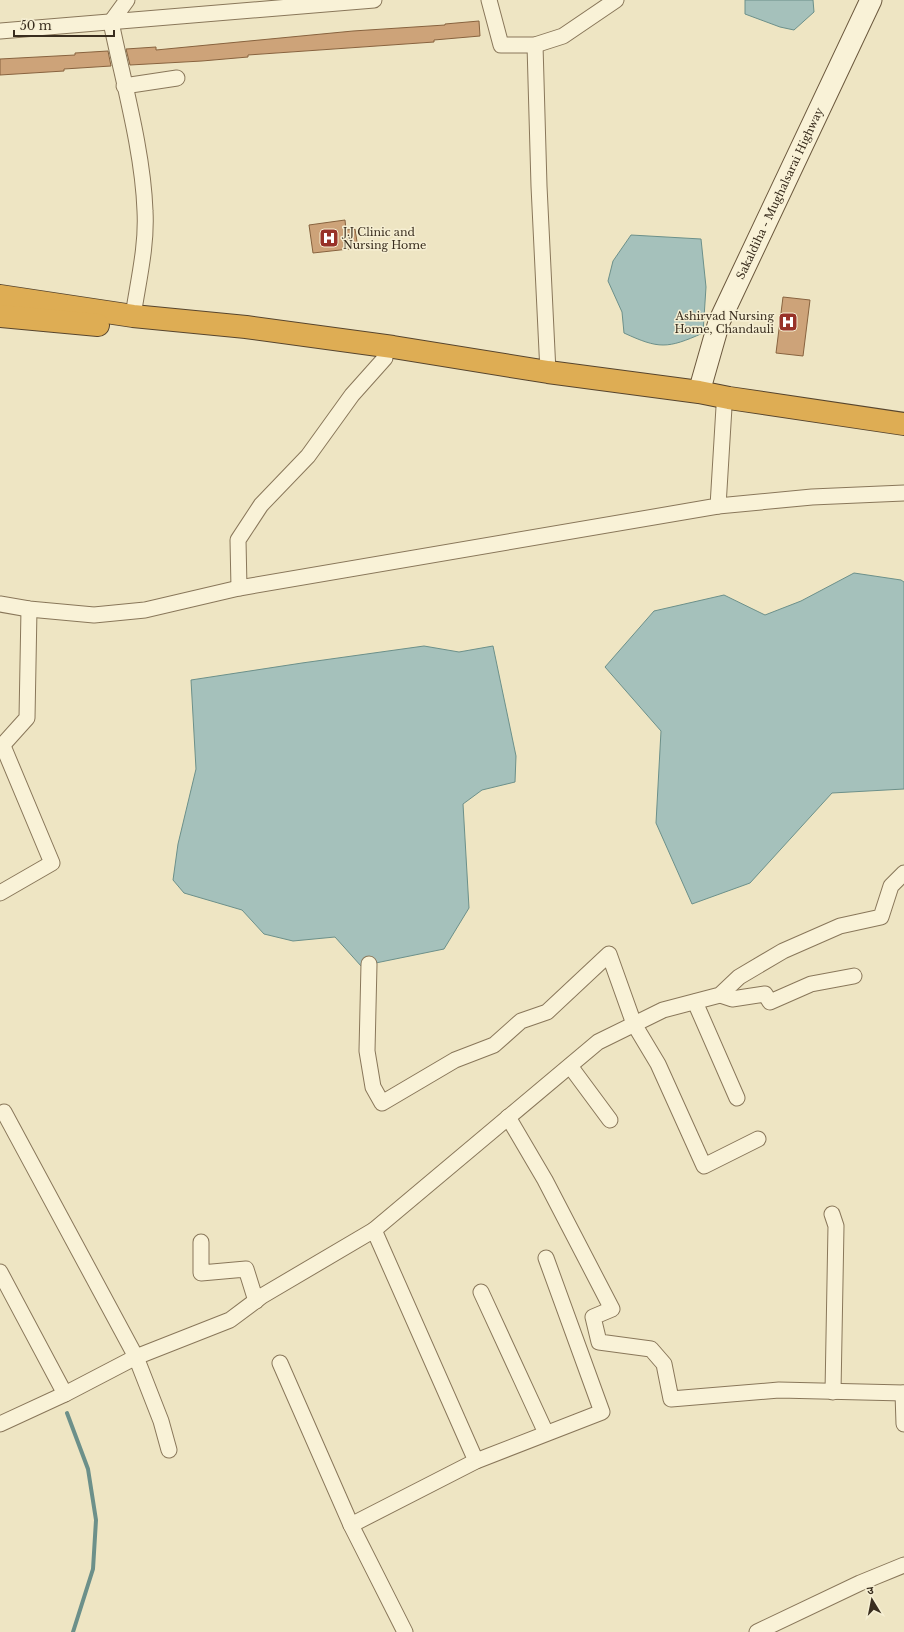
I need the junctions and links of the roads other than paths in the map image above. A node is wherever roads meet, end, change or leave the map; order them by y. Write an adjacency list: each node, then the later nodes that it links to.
1 (127, 0): 7 (street)
2 (374, 0): 6 (street)
3 (489, 0): 9 (street)
4 (616, 0): 9 (street)
5 (871, 0): 17 (street, Sakaldiha - Mughalsarai Highway)
6 (332, 2): 7 (street)
7 (111, 22): 8 (street); 11 (street)
8 (0, 31)
9 (535, 45): 16 (street)
10 (177, 78): 11 (street)
11 (124, 86): 14 (street)
12 (0, 296): 14 (highway)
13 (0, 316): 15 (highway)
14 (133, 316): 16 (highway)
15 (385, 358): 18 (highway); 23 (street)
16 (548, 372): 17 (highway)
17 (699, 392): 18 (highway)
18 (726, 402): 19 (highway); 20 (highway); 22 (street)
19 (904, 424)
20 (904, 433)
21 (904, 493): 22 (street)
22 (718, 506): 23 (street)
23 (239, 588): 25 (street)
24 (0, 604): 25 (street)
25 (29, 609): 26 (street)
26 (2, 747): 28 (street)
27 (904, 873): 31 (street)
28 (0, 893)
29 (369, 964): 33 (street)
30 (854, 976): 31 (street)
31 (720, 995): 32 (street)
32 (695, 1002): 33 (street); 35 (street)
33 (634, 1024): 34 (street); 39 (street)
34 (570, 1066): 37 (street); 38 (street)
35 (737, 1098)
36 (4, 1112): 47 (street)
37 (508, 1117): 41 (street); 49 (street)
38 (610, 1120)
39 (758, 1139)
40 (832, 1214): 49 (street)
41 (374, 1230): 46 (street); 56 (street)
42 (201, 1242): 46 (street)
43 (546, 1258): 54 (street)
44 (0, 1272): 51 (street)
45 (481, 1292): 54 (street)
46 (256, 1301): 47 (street)
47 (136, 1357): 51 (street); 55 (street)
48 (280, 1363): 57 (street)
49 (834, 1392): 50 (street)
50 (903, 1393): 53 (street)
51 (65, 1394): 52 (street)
52 (0, 1424)
53 (904, 1424)
54 (546, 1433): 56 (street)
55 (169, 1450)
56 (476, 1462): 57 (street)
57 (351, 1525): 59 (street)
58 (904, 1566): 60 (street)
59 (406, 1632)
60 (757, 1632)

